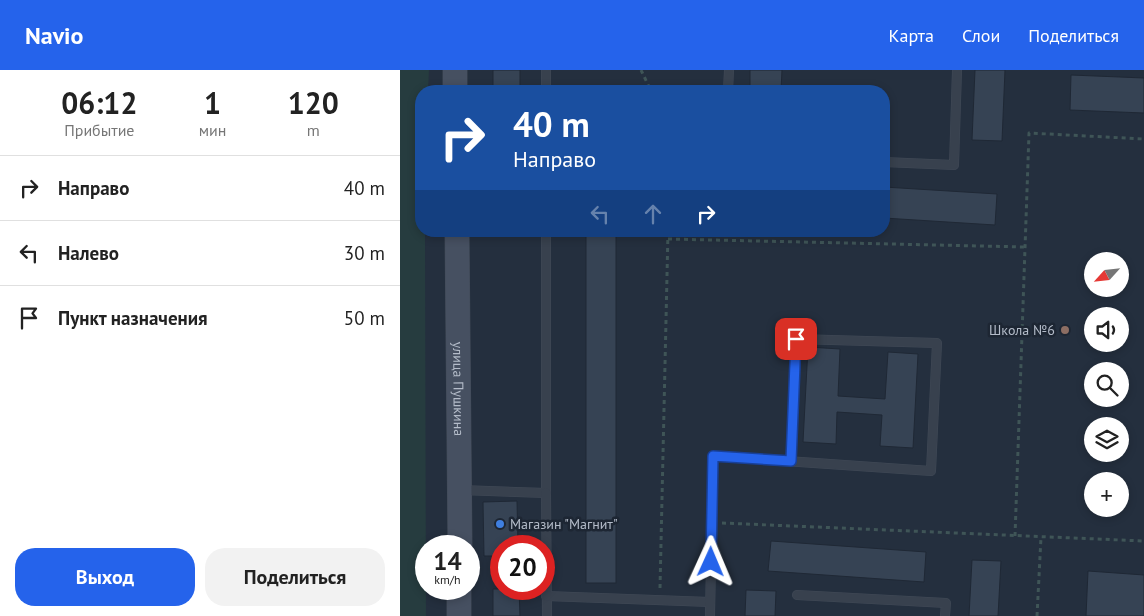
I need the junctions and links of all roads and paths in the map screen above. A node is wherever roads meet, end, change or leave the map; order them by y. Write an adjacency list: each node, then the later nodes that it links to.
1 (455, 70): 6 (street)
2 (546, 70): 7 (lane)
3 (641, 70): 8 (path)
4 (729, 70): 9 (lane)
5 (957, 70): 11 (lane)
6 (455, 85)
7 (546, 85)
8 (648, 85)
9 (728, 85)
10 (1144, 139): 15 (path)
11 (890, 162)
12 (457, 237): 17 (street, улица Пушкина)
13 (546, 237): 18 (lane)
14 (668, 239): 15 (path); 25 (path)
15 (1025, 247): 22 (path)
16 (791, 461): 16 (lane); 19 (lane)
17 (460, 490): 18 (lane); 20 (street, улица Пушкина)
18 (546, 493): 21 (lane)
19 (712, 523): 22 (path); 30 (lane)
20 (460, 535)
21 (546, 535)
22 (1015, 536): 23 (path)
23 (1041, 537): 24 (path); 35 (path)
24 (1144, 541)
25 (660, 589)
26 (797, 595): 34 (lane)
27 (555, 596): 30 (lane)
28 (459, 600): 31 (street)
29 (546, 600): 32 (lane)
30 (710, 602): 33 (lane)
31 (459, 616)
32 (547, 616)
33 (710, 616)
34 (945, 616)
35 (1037, 616)

